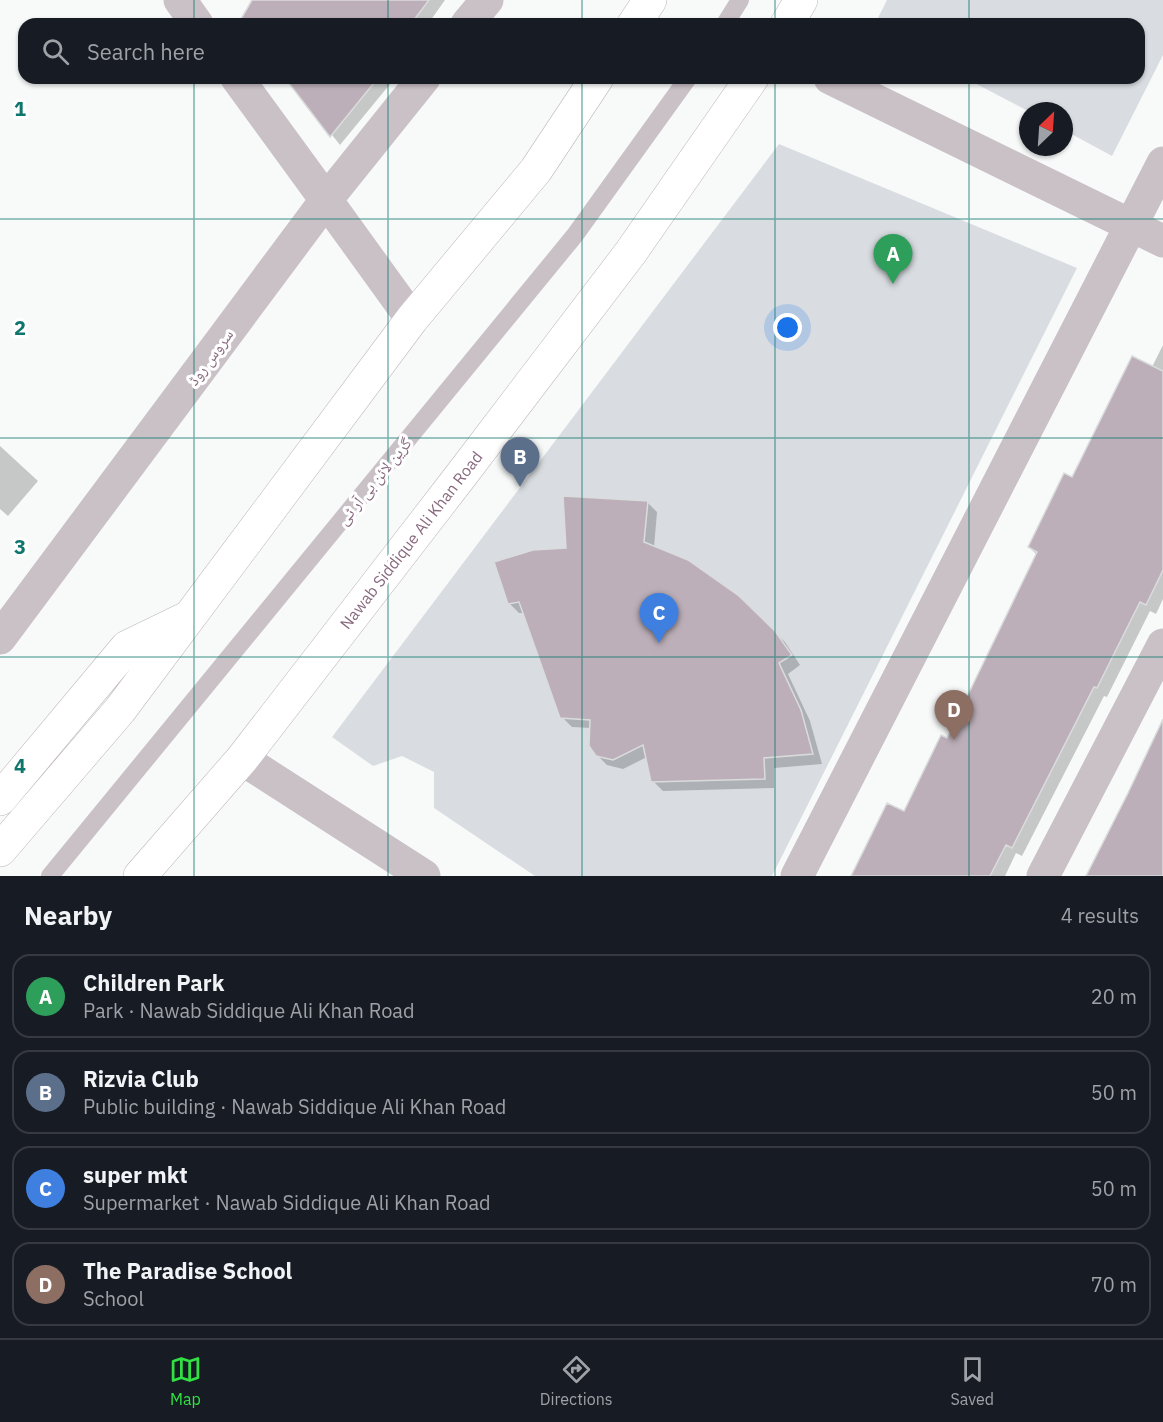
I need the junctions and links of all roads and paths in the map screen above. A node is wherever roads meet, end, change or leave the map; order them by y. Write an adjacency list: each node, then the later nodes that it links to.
1 (180, 0): 6 (street)
2 (487, 0): 7 (street)
3 (650, 0): 8 (main road)
4 (740, 0): 9 (lane)
5 (801, 0): 10 (main road)
6 (193, 18)
7 (473, 18)
8 (637, 18)
9 (729, 18)
10 (790, 18)
11 (241, 84): 18 (street)
12 (419, 84): 18 (street, سروس روڈ)
13 (593, 84): 21 (main road)
14 (684, 84): 28 (lane, گرین لائن بی آر ٹی)
15 (749, 84): 25 (main road, Nawab Siddique Ali Khan Road)
16 (842, 84): 19 (street)
17 (1163, 163): 19 (street)
18 (326, 200): 21 (street); 23 (street, سروس روڈ)
19 (1131, 225): 20 (street); 31 (street)
20 (1163, 242)
21 (412, 318): 22 (main road)
22 (192, 615): 26 (main road); 27 (main road)
23 (0, 638)
24 (1163, 645): 32 (street)
25 (243, 759): 29 (main road, Nawab Siddique Ali Khan Road); 30 (street)
26 (0, 799)
27 (0, 850)
28 (50, 876)
29 (140, 876)
30 (424, 876)
31 (797, 876)
32 (1043, 876)

